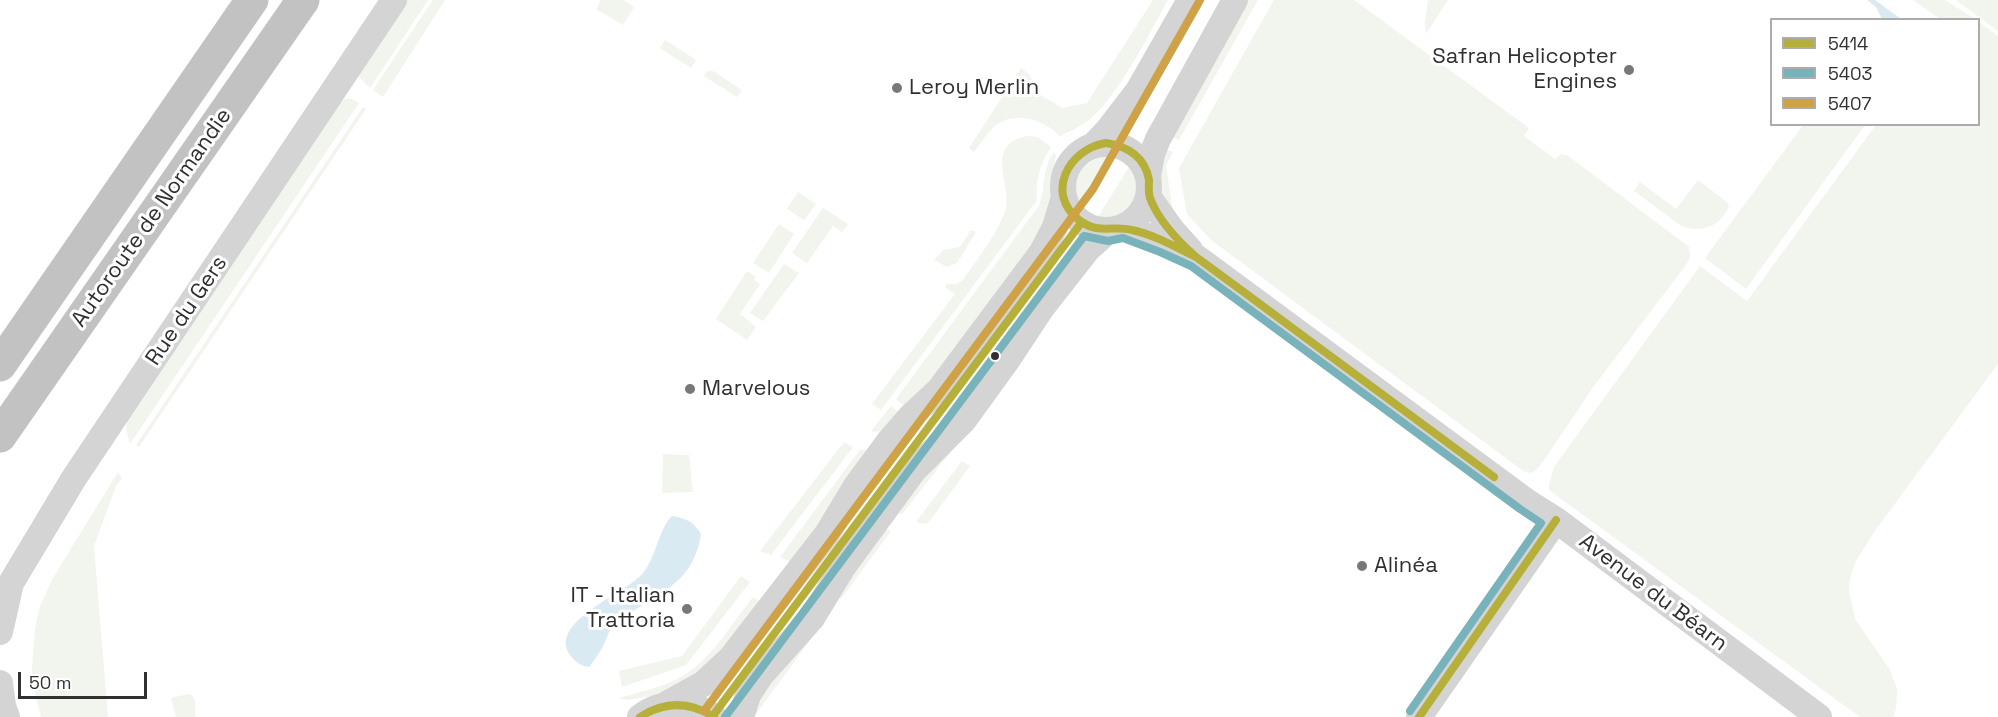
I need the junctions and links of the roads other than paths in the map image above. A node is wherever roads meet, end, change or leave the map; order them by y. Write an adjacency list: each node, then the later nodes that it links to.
1 (252, 0): 11 (highway, Autoroute de Normandie)
2 (303, 0): 12 (highway, Autoroute de Normandie)
3 (394, 0): 14 (street, Rue du Gers)
4 (1190, 0): 6 (street)
5 (1235, 0): 7 (street)
6 (1093, 146): 7 (street); 8 (street)
7 (1148, 186): 9 (street); 10 (street, Avenue du Béarn)
8 (1064, 197): 9 (street); 16 (street)
9 (1116, 229): 10 (street, Avenue du Béarn); 20 (street)
10 (1196, 257): 13 (street, Avenue du Béarn)
11 (0, 365)
12 (0, 436)
13 (1556, 520): 21 (street); 22 (street, Avenue du Béarn)
14 (0, 632)
15 (0, 683): 17 (street)
16 (665, 705): 18 (street); 19 (street)
17 (7, 717)
18 (640, 717)
19 (714, 717)
20 (741, 717)
21 (1419, 717)
22 (1819, 717)

